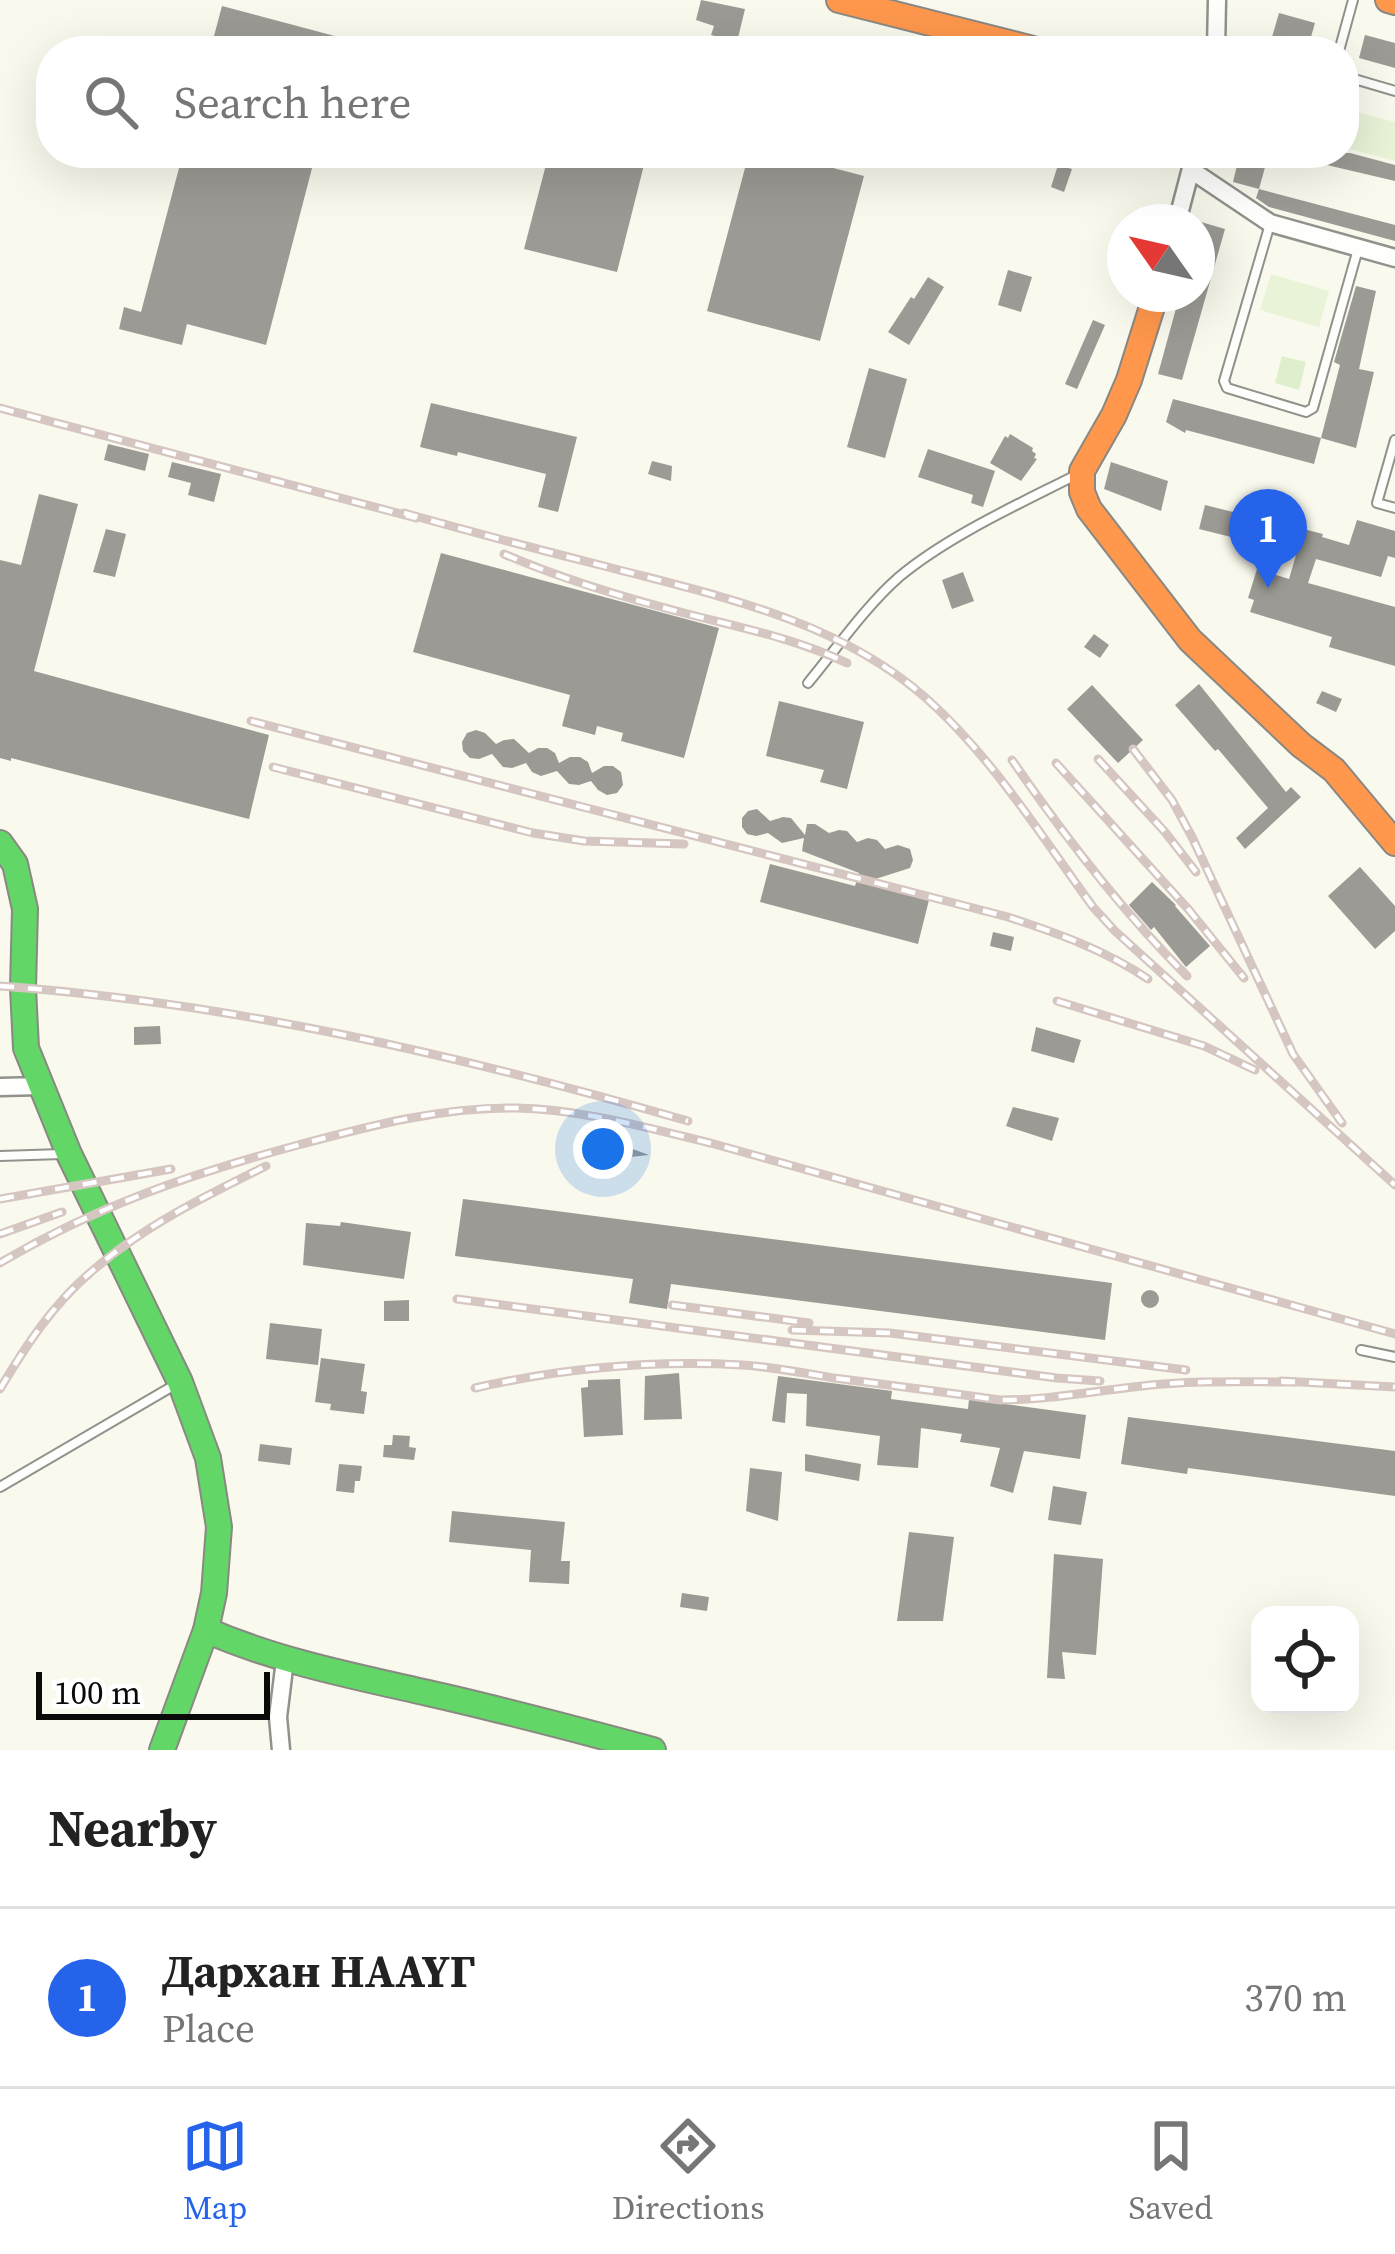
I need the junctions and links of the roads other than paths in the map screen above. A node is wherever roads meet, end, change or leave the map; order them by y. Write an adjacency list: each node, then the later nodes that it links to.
1 (838, 0): 4 (street)
2 (1217, 0): 5 (street)
3 (1353, 0): 6 (lane)
4 (981, 36)
5 (1216, 36)
6 (1343, 36)
7 (1359, 80): 8 (lane)
8 (1395, 91)
9 (1191, 168): 11 (street)
10 (1202, 168): 12 (street)
11 (1182, 204)
12 (1270, 223): 13 (street); 13 (lane)
13 (1358, 249): 14 (street)
14 (1395, 258)
15 (1150, 312): 17 (street)
16 (1395, 440): 18 (lane)
17 (1082, 472): 19 (lane); 21 (street)
18 (1395, 508)
19 (808, 682)
20 (0, 843): 22 (street)
21 (1395, 843)
22 (41, 1086): 23 (street); 24 (street)
23 (0, 1087)
24 (69, 1154): 25 (lane); 28 (street)
25 (0, 1156)
26 (1361, 1350): 27 (lane)
27 (1395, 1357)
28 (180, 1382): 29 (lane); 30 (street)
29 (0, 1487)
30 (206, 1630): 31 (street); 32 (street)
31 (285, 1660): 33 (street); 34 (street)
32 (162, 1750)
33 (281, 1750)
34 (653, 1750)

